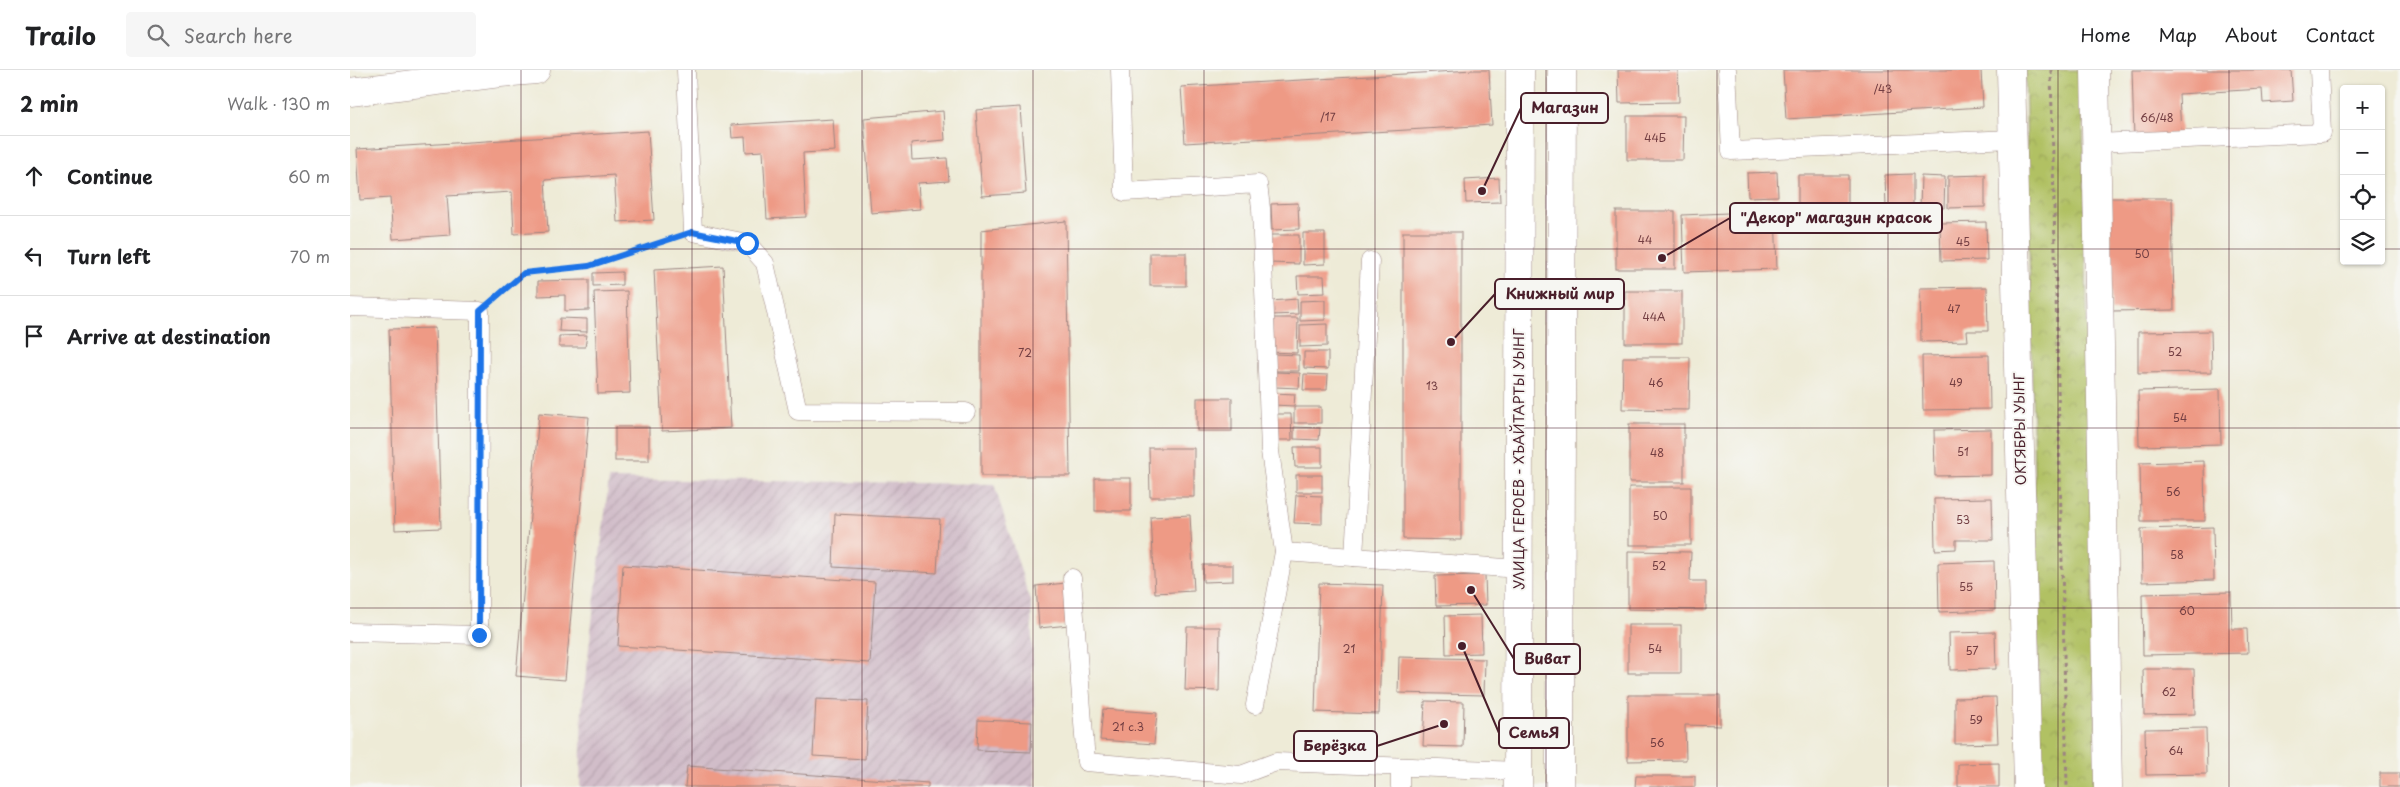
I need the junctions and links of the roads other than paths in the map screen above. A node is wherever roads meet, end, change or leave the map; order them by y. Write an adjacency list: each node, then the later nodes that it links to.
1 (536, 70): 10 (street)
2 (686, 70): 15 (lane)
3 (1120, 70): 16 (lane)
4 (1520, 70): 18 (street, УЛИЦА ГЕРОЕВ - ХЪАЙТАРТЫ УЫНГ)
5 (1562, 70): 25 (street)
6 (1727, 70): 11 (lane)
7 (2011, 70): 11 (street, ОКТЯБРЫ УЫНГ)
8 (2095, 70): 12 (street)
9 (2319, 70): 12 (lane)
10 (350, 92)
11 (2013, 139): 26 (street, ОКТЯБРЫ УЫНГ)
12 (2096, 143): 27 (street)
13 (1370, 261): 17 (lane)
14 (350, 307): 20 (lane)
15 (966, 412)
16 (1284, 552): 17 (lane); 21 (lane)
17 (1354, 557): 18 (lane)
18 (1519, 569): 23 (street, УЛИЦА ГЕРОЕВ - ХЪАЙТАРТЫ УЫНГ)
19 (1072, 578): 22 (lane)
20 (350, 632)
21 (1255, 705)
22 (1400, 767): 23 (lane); 24 (lane)
23 (1518, 779)
24 (1400, 787)
25 (1560, 787)
26 (2028, 787)
27 (2108, 787)

